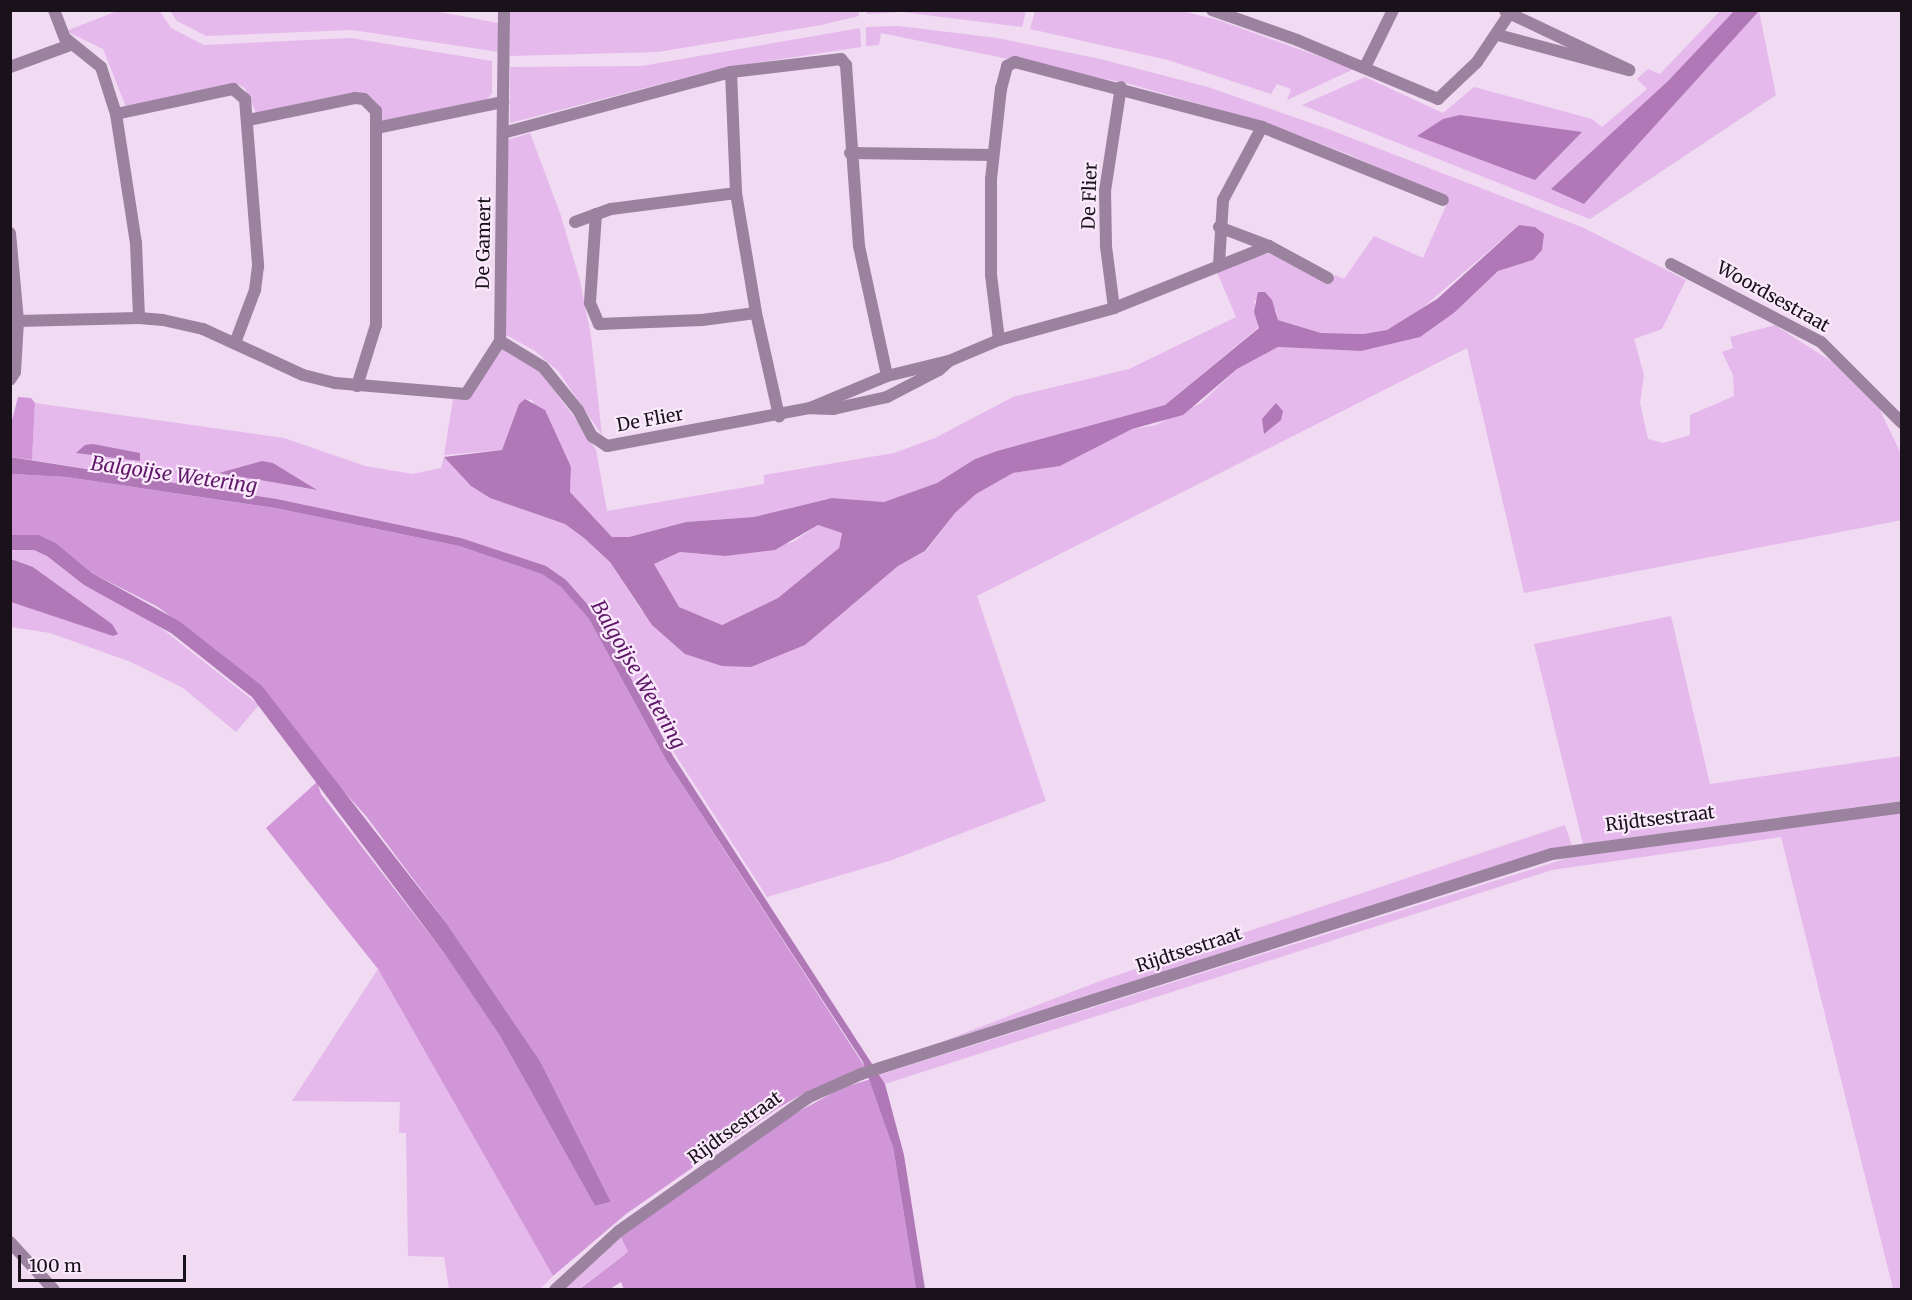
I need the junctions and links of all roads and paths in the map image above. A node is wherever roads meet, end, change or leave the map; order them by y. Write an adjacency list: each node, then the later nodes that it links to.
1 (54, 10): 7 (street)
2 (504, 10): 12 (street, De Gamert)
3 (1212, 10): 9 (street)
4 (1393, 10): 9 (street)
5 (1509, 12): 6 (street); 6 (street)
6 (1498, 36): 9 (street)
7 (70, 45): 8 (street); 13 (street)
8 (10, 67)
9 (1365, 67)
10 (731, 72): 17 (street); 18 (street); 20 (street)
11 (1121, 87): 15 (street); 19 (street); 30 (street, De Flier)
12 (503, 102): 16 (street); 17 (street, De Gamert)
13 (116, 114): 14 (street); 32 (street)
14 (248, 120): 16 (street); 36 (street)
15 (1262, 127): 21 (street); 24 (street)
16 (376, 128): 40 (street)
17 (503, 132): 35 (street, De Gamert)
18 (850, 153): 19 (street); 38 (street)
19 (993, 155): 34 (street)
20 (736, 193): 22 (street); 31 (street)
21 (1443, 200)
22 (596, 214): 23 (street); 31 (street)
23 (575, 222)
24 (1219, 227): 26 (street); 27 (street)
25 (10, 233): 33 (street)
26 (1269, 246): 27 (street, De Flier); 29 (street)
27 (1219, 264): 30 (street, De Flier)
28 (1671, 264): 43 (street, Woordsestraat)
29 (1328, 278)
30 (1114, 308): 34 (street, De Flier)
31 (756, 313): 42 (street)
32 (139, 318): 33 (street); 36 (street)
33 (18, 321): 39 (street)
34 (999, 340): 37 (street, De Flier)
35 (500, 341): 40 (street); 42 (street, De Flier)
36 (235, 343): 40 (street)
37 (949, 361): 38 (street, De Flier); 41 (street, De Flier)
38 (887, 376): 41 (street, De Flier)
39 (10, 380)
40 (357, 386)
41 (810, 408): 42 (street, De Flier)
42 (779, 416)
43 (1902, 423)
44 (1902, 807): 47 (street, Rijdtsestraat)
45 (10, 1242): 46 (street)
46 (54, 1290)
47 (555, 1290)

